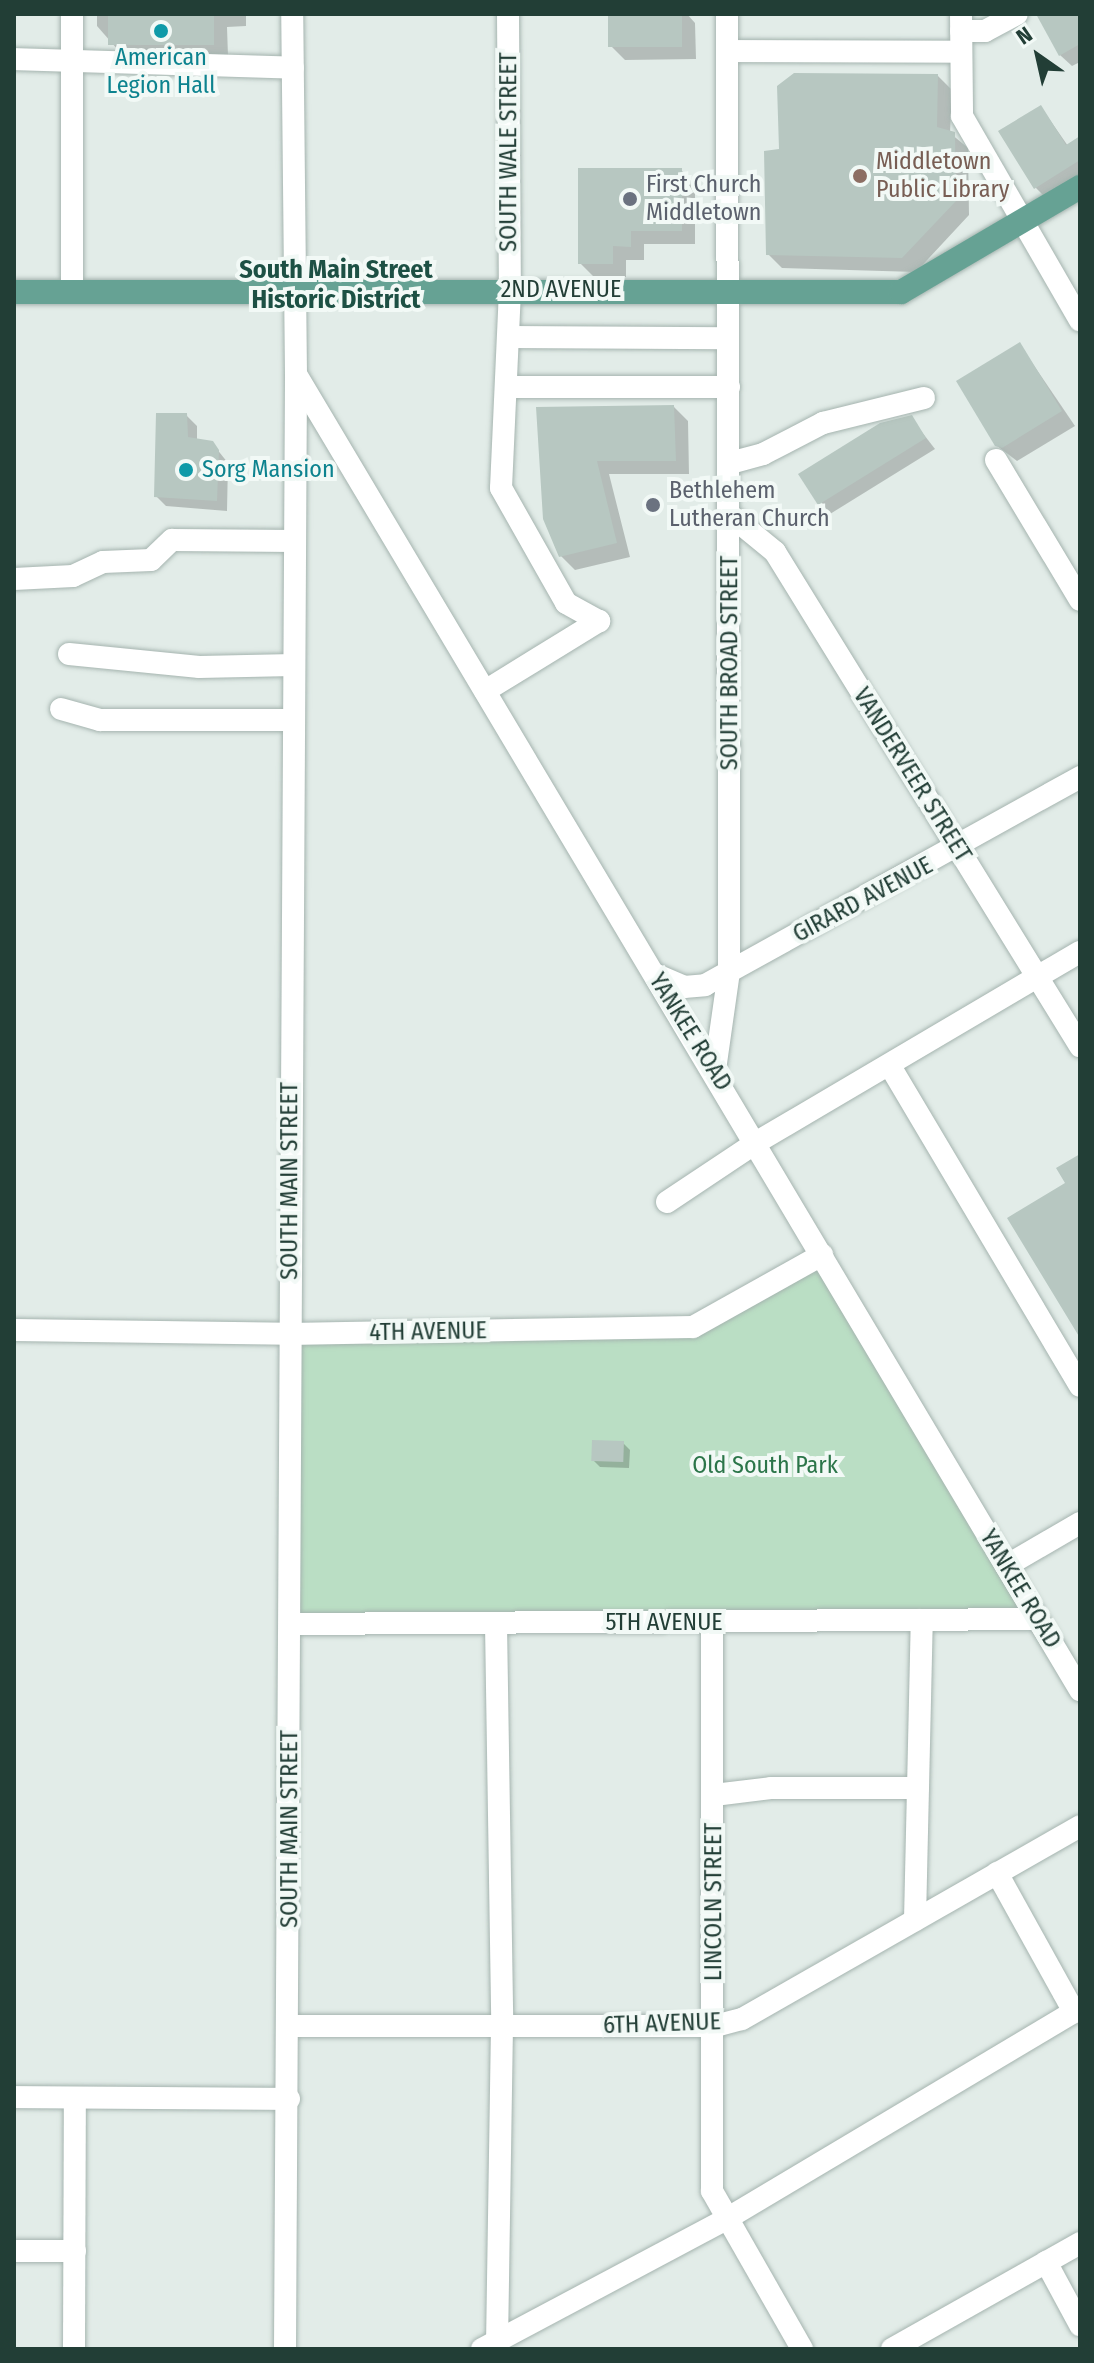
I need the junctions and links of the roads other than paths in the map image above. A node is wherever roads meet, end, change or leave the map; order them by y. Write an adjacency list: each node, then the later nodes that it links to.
1 (72, 14): 9 (street)
2 (292, 14): 10 (street, SOUTH MAIN STREET)
3 (508, 14): 14 (street, SOUTH WALE STREET)
4 (727, 14): 7 (street, SOUTH BROAD STREET)
5 (1017, 14): 6 (street)
6 (961, 32): 7 (street); 12 (street)
7 (727, 51): 13 (street, SOUTH BROAD STREET)
8 (14, 59): 9 (street)
9 (72, 60): 10 (street); 17 (street)
10 (293, 68): 15 (street, SOUTH MAIN STREET)
11 (1080, 187): 12 (main road, 2ND AVENUE)
12 (1020, 222): 13 (main road, 2ND AVENUE); 18 (street)
13 (728, 289): 14 (main road, 2ND AVENUE); 20 (street, SOUTH BROAD STREET)
14 (510, 290): 15 (main road, 2ND AVENUE); 19 (street, SOUTH WALE STREET)
15 (294, 291): 17 (main road, 2ND AVENUE); 21 (street, SOUTH MAIN STREET)
16 (14, 292): 17 (main road, 2ND AVENUE)
17 (72, 292)
18 (1080, 320)
19 (508, 337): 20 (street); 22 (street, SOUTH WALE STREET)
20 (728, 338): 23 (street, SOUTH BROAD STREET)
21 (296, 375): 28 (street, SOUTH MAIN STREET); 33 (street, YANKEE ROAD)
22 (506, 387): 23 (street); 33 (street, SOUTH WALE STREET)
23 (729, 387): 26 (street, SOUTH BROAD STREET)
24 (924, 398): 26 (street)
25 (996, 460): 30 (street)
26 (730, 463): 27 (street, SOUTH BROAD STREET)
27 (730, 515): 37 (street, VANDERVEER STREET); 39 (street, SOUTH BROAD STREET)
28 (295, 541): 29 (street); 32 (street, SOUTH MAIN STREET)
29 (14, 579)
30 (1080, 600)
31 (69, 654): 32 (street)
32 (294, 665): 35 (street, SOUTH MAIN STREET)
33 (485, 691): 40 (street, YANKEE ROAD)
34 (61, 709): 35 (street)
35 (293, 720): 49 (street, SOUTH MAIN STREET)
36 (1080, 777): 37 (street, GIRARD AVENUE)
37 (958, 849): 39 (street, GIRARD AVENUE); 41 (street, VANDERVEER STREET)
38 (1080, 952): 41 (street)
39 (729, 972): 40 (street, GIRARD AVENUE); 44 (street, SOUTH BROAD STREET)
40 (654, 974): 44 (street, YANKEE ROAD)
41 (1037, 977): 42 (street, VANDERVEER STREET); 43 (street)
42 (1080, 1046)
43 (890, 1066): 45 (street); 50 (street)
44 (715, 1070): 45 (street, YANKEE ROAD)
45 (757, 1142): 46 (street); 47 (street, YANKEE ROAD)
46 (667, 1202)
47 (822, 1255): 49 (street, 4TH AVENUE); 52 (street, YANKEE ROAD)
48 (14, 1330): 49 (street, 4TH AVENUE)
49 (288, 1334): 56 (street, SOUTH MAIN STREET)
50 (1080, 1386)
51 (1080, 1523): 52 (street)
52 (1006, 1566): 53 (street, YANKEE ROAD)
53 (1037, 1619): 54 (street, 5TH AVENUE); 58 (street, YANKEE ROAD)
54 (922, 1620): 55 (street, 5TH AVENUE); 59 (street)
55 (712, 1623): 57 (street, 5TH AVENUE); 60 (street, LINCOLN STREET)
56 (291, 1624): 57 (street, 5TH AVENUE); 65 (street, SOUTH MAIN STREET)
57 (496, 1624): 66 (street)
58 (1077, 1677)
59 (918, 1788): 60 (street); 63 (street)
60 (714, 1795): 67 (street, LINCOLN STREET)
61 (1080, 1826): 62 (street, 6TH AVENUE)
62 (997, 1873): 63 (street, 6TH AVENUE); 64 (street)
63 (915, 1920): 67 (street, 6TH AVENUE)
64 (1077, 2010): 71 (street)
65 (289, 2026): 66 (street, 6TH AVENUE); 70 (street, SOUTH MAIN STREET)
66 (502, 2026): 67 (street, 6TH AVENUE); 77 (street)
67 (715, 2026): 71 (street, LINCOLN STREET)
68 (14, 2097): 69 (street)
69 (75, 2098): 70 (street); 74 (street)
70 (289, 2099): 79 (street, SOUTH MAIN STREET)
71 (728, 2218): 77 (street); 80 (street, LINCOLN STREET)
72 (1080, 2243): 75 (street)
73 (14, 2251): 74 (street)
74 (75, 2251): 78 (street)
75 (1046, 2262): 76 (street); 81 (street)
76 (1080, 2325)
77 (490, 2345)
78 (74, 2349)
79 (285, 2349)
80 (802, 2349)
81 (892, 2349)

